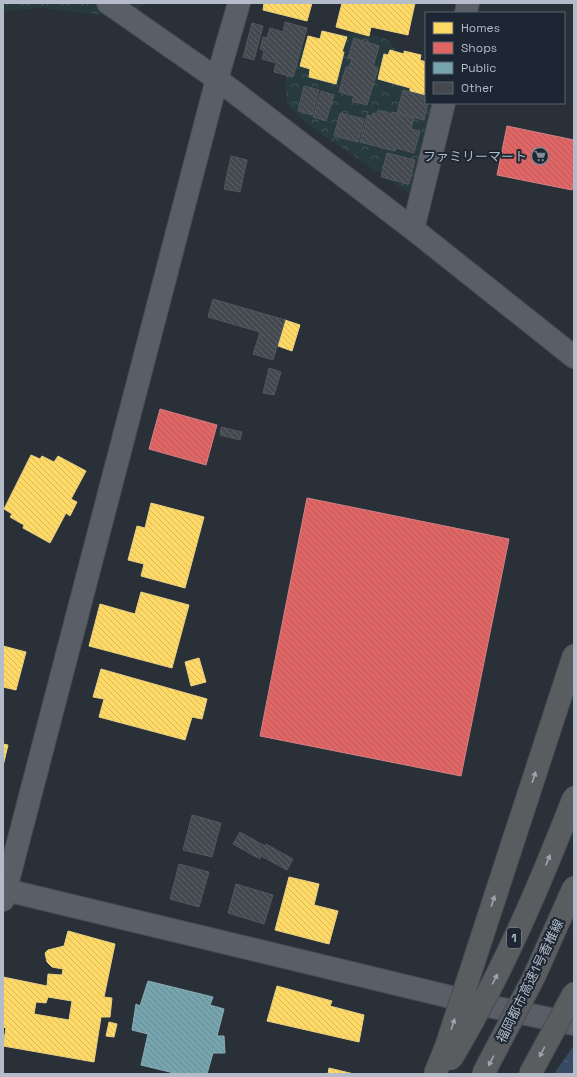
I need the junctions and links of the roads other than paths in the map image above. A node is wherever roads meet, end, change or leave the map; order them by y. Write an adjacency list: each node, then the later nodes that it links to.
1 (108, 3): 3 (street)
2 (239, 3): 3 (street)
3 (217, 79): 5 (street); 10 (street)
4 (444, 104): 5 (street)
5 (413, 229): 6 (street)
6 (574, 356)
7 (574, 655): 14 (highway, one-way to 7, bridge)
8 (574, 797): 15 (highway, 1, one-way to 8, bridge)
9 (574, 887): 16 (highway, 福岡都市高速1号香椎線, one-way to 16, bridge)
10 (4, 893): 12 (street)
11 (574, 993): 17 (highway, one-way to 17, bridge)
12 (488, 1006): 13 (street); 14 (street)
13 (574, 1024)
14 (436, 1074)
15 (442, 1074)
16 (484, 1074)
17 (530, 1074)

